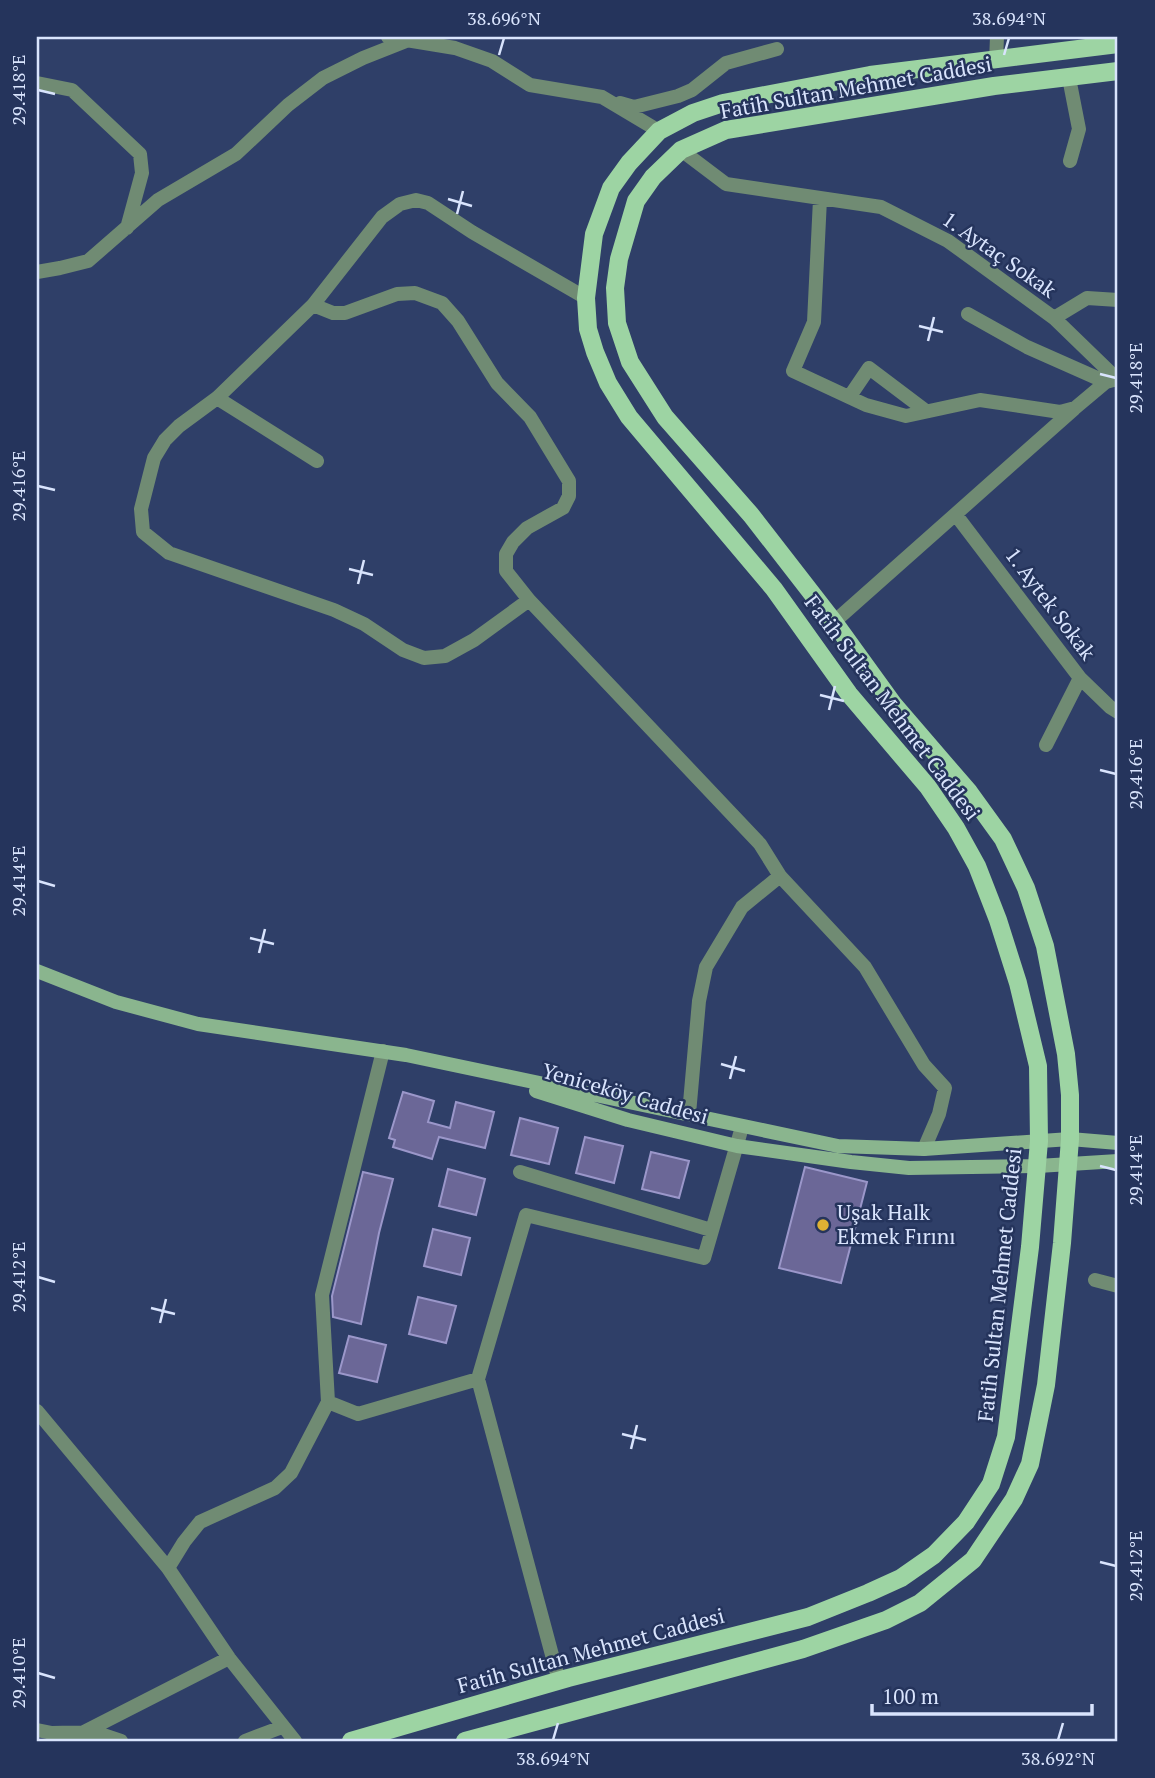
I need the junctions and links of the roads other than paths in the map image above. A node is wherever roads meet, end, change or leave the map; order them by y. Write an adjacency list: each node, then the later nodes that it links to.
1 (388, 37): 3 (street)
2 (997, 37): 6 (street)
3 (406, 41): 10 (street); 15 (street)
4 (1118, 44): 6 (main road, Fatih Sultan Mehmet Caddesi)
5 (776, 49): 10 (street)
6 (996, 61): 11 (main road, Fatih Sultan Mehmet Caddesi)
7 (1118, 71): 8 (main road, Fatih Sultan Mehmet Caddesi)
8 (1069, 78): 12 (main road, Fatih Sultan Mehmet Caddesi); 13 (street)
9 (37, 83): 15 (street)
10 (602, 97): 11 (street)
11 (659, 131): 12 (main road); 17 (main road, Fatih Sultan Mehmet Caddesi)
12 (681, 150): 14 (street, 1. Aytaç Sokak); 30 (main road, Fatih Sultan Mehmet Caddesi)
13 (1070, 160)
14 (820, 199): 21 (street, 1. Aytaç Sokak); 23 (street)
15 (127, 228): 16 (street)
16 (37, 272)
17 (586, 298): 19 (street); 41 (main road, Fatih Sultan Mehmet Caddesi)
18 (1118, 300): 21 (street)
19 (313, 305): 24 (street); 29 (street)
20 (968, 314): 22 (street)
21 (1054, 318): 22 (street, 1. Aytaç Sokak)
22 (1114, 380): 25 (street)
23 (850, 396): 26 (street); 26 (street)
24 (217, 398): 27 (street); 29 (street)
25 (1075, 408): 26 (street); 28 (street)
26 (926, 411)
27 (317, 461)
28 (956, 515): 30 (street); 31 (street, 1. Aytek Sokak)
29 (530, 600): 34 (street)
30 (834, 622): 40 (main road, Fatih Sultan Mehmet Caddesi)
31 (1080, 678): 32 (street, 1. Aytek Sokak); 33 (street)
32 (1118, 712)
33 (1046, 746)
34 (780, 876): 38 (street); 44 (street)
35 (37, 971): 36 (street)
36 (383, 1051): 37 (street); 53 (street)
37 (519, 1079): 38 (street, Yeniceköy Caddesi); 43 (street, Yeniceköy Caddesi)
38 (689, 1114): 39 (street, Yeniceköy Caddesi)
39 (742, 1127): 43 (street); 44 (street, Yeniceköy Caddesi)
40 (1070, 1139): 41 (street, Yeniceköy Caddesi); 42 (street, Yeniceköy Caddesi); 46 (main road, Fatih Sultan Mehmet Caddesi)
41 (1039, 1141): 44 (street, Yeniceköy Caddesi); 47 (main road, Fatih Sultan Mehmet Caddesi)
42 (1118, 1143)
43 (737, 1146): 47 (street, Yeniceköy Caddesi); 49 (street)
44 (924, 1149)
45 (1118, 1161): 46 (street, Yeniceköy Caddesi)
46 (1068, 1164): 47 (street, Yeniceköy Caddesi); 65 (main road, Fatih Sultan Mehmet Caddesi)
47 (1038, 1166): 57 (main road, Fatih Sultan Mehmet Caddesi)
48 (520, 1172): 49 (street)
49 (711, 1230): 52 (street)
50 (1096, 1280): 51 (street)
51 (1118, 1286)
52 (478, 1379): 53 (street); 57 (street)
53 (328, 1402): 55 (street)
54 (37, 1410): 55 (street)
55 (167, 1568): 56 (street)
56 (229, 1658): 58 (street); 60 (street)
57 (559, 1681): 64 (main road, Fatih Sultan Mehmet Caddesi)
58 (282, 1727): 62 (street); 63 (street)
59 (37, 1730): 60 (street)
60 (84, 1732): 61 (street)
61 (121, 1741)
62 (245, 1741)
63 (295, 1741)
64 (351, 1741)
65 (465, 1741)

